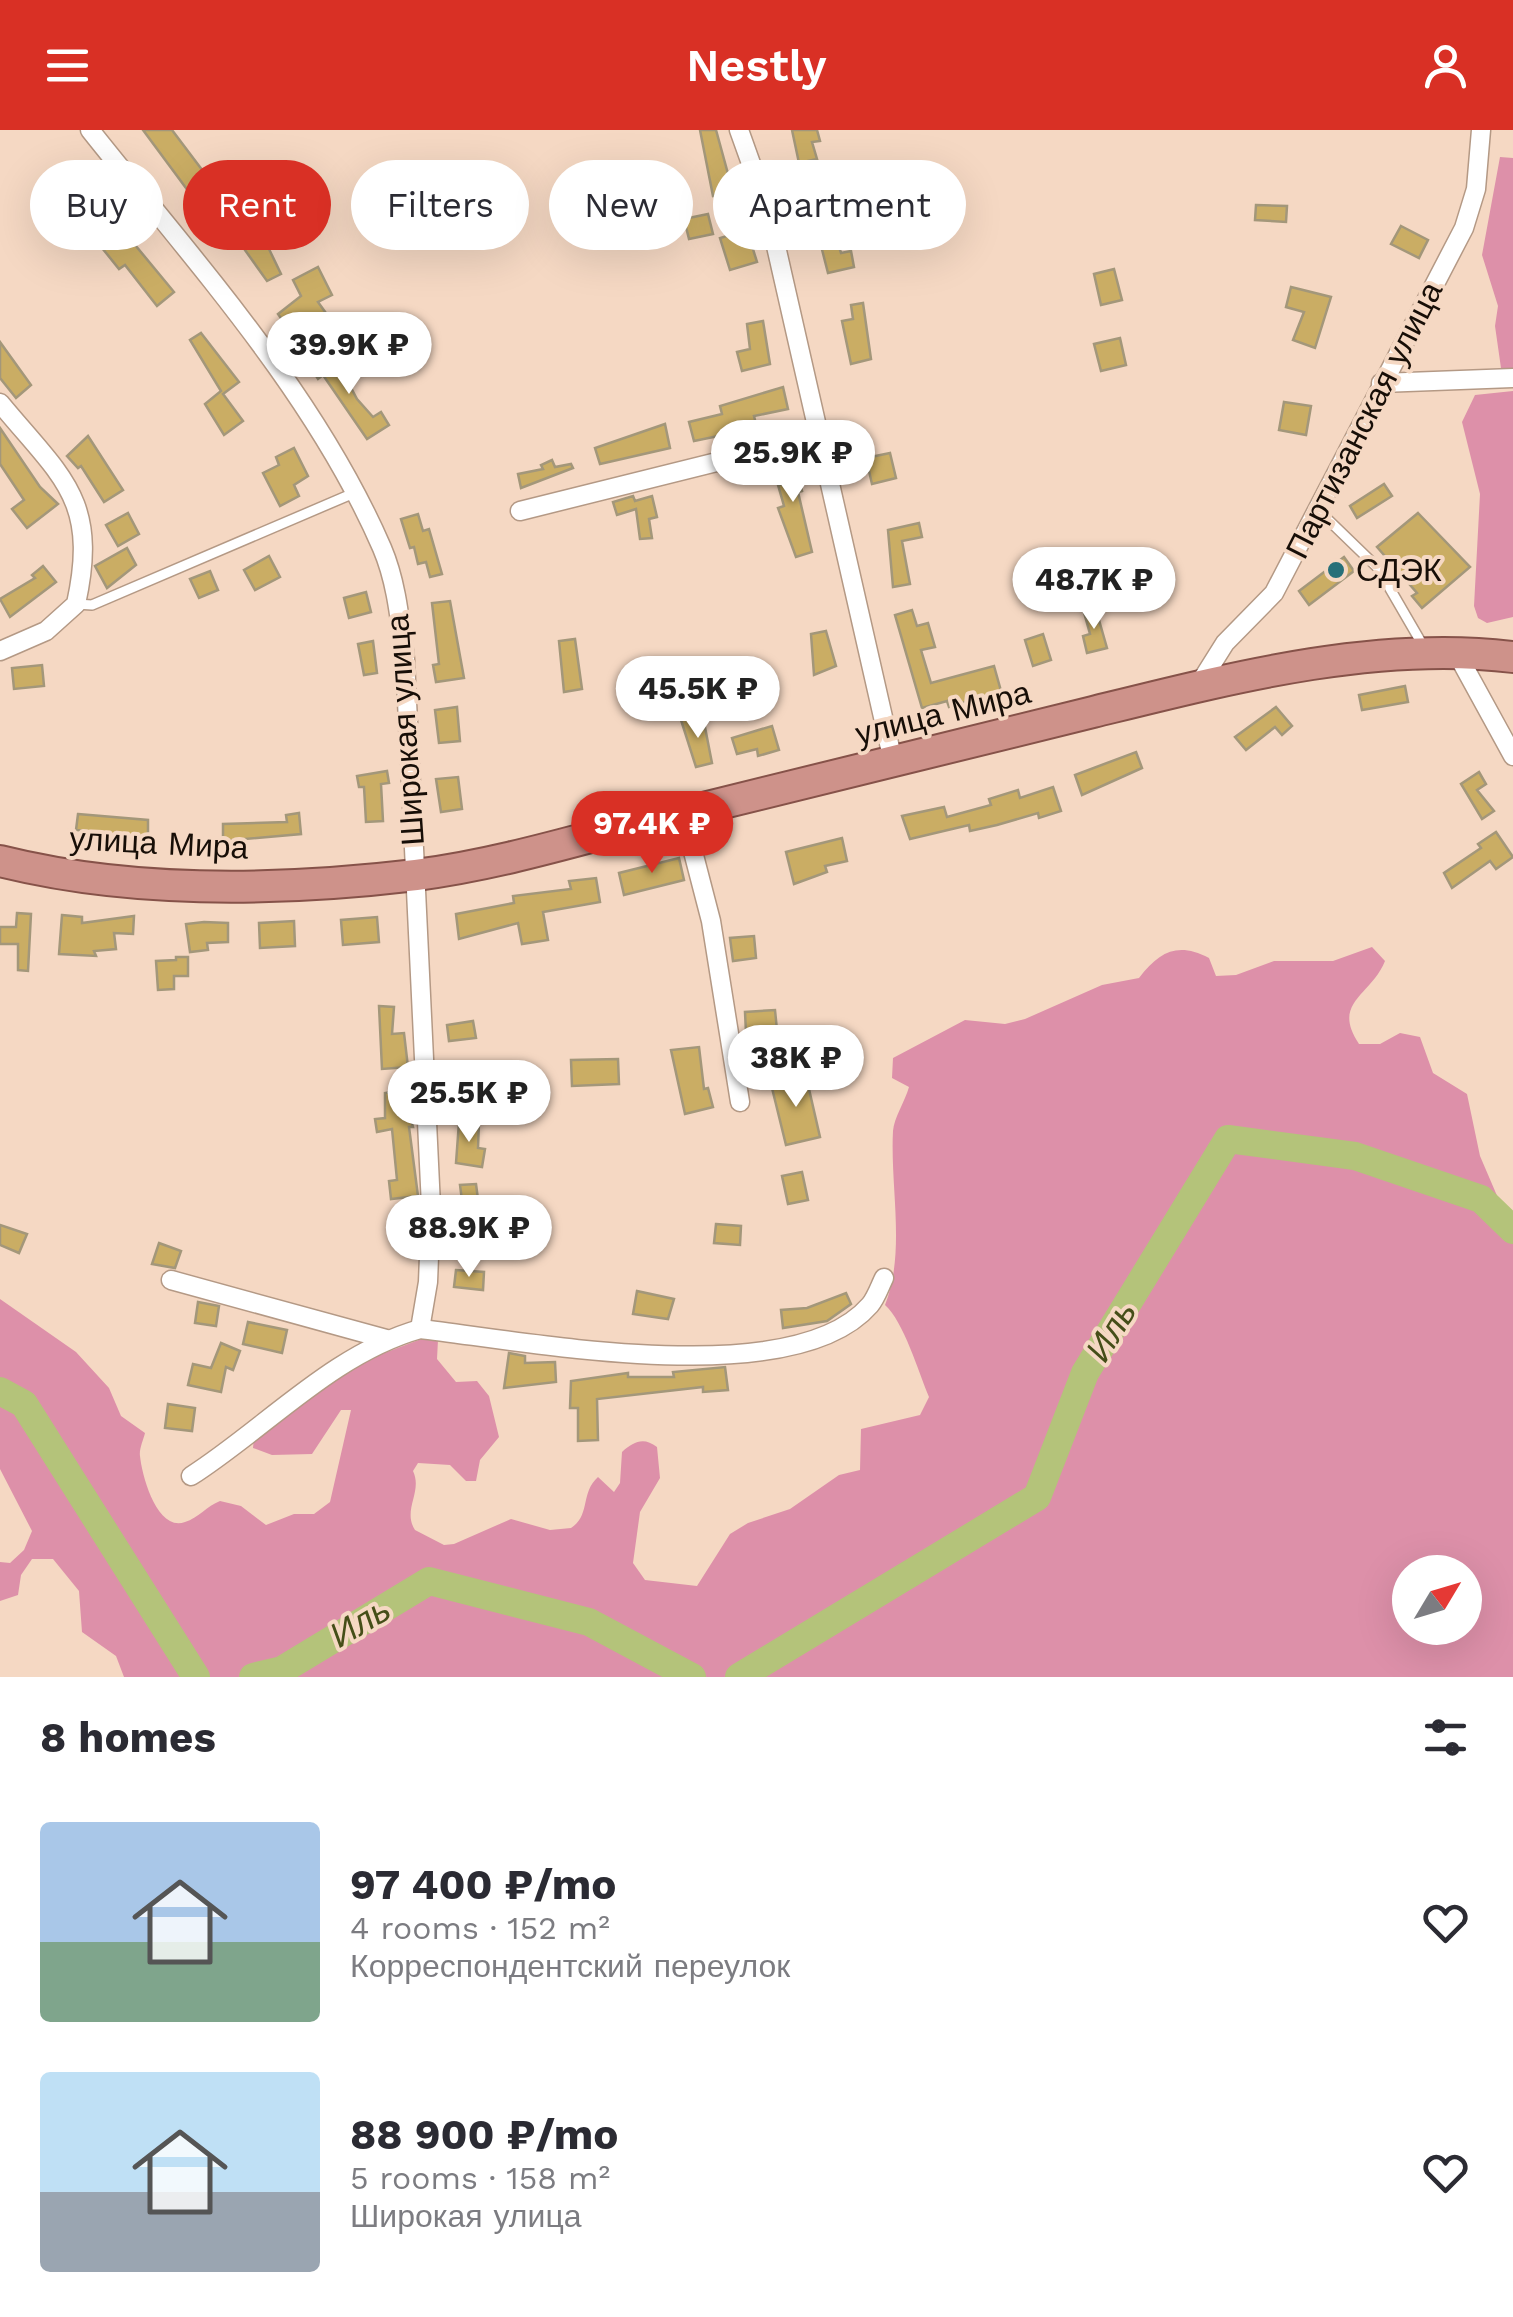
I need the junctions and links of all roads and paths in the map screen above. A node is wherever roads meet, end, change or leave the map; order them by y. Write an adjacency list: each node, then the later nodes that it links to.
1 (90, 130): 8 (street, Широкая улица)
2 (739, 130): 7 (street)
3 (1481, 130): 5 (street, Партизанская улица)
4 (1513, 378): 5 (street)
5 (1381, 383): 9 (street, Партизанская улица)
6 (0, 403): 11 (street)
7 (821, 436): 10 (street); 17 (street)
8 (354, 493): 11 (lane); 20 (street, Широкая улица)
9 (1318, 510): 13 (lane); 15 (street, Партизанская улица)
10 (520, 511)
11 (76, 604): 12 (street)
12 (0, 651)
13 (1442, 653): 14 (highway, улица Мира); 15 (highway, улица Мира); 16 (street)
14 (1502, 655)
15 (1198, 687): 17 (highway, улица Мира)
16 (1513, 756)
17 (893, 761): 18 (highway, улица Мира)
18 (683, 813): 20 (highway, улица Мира); 21 (street)
19 (0, 861): 20 (highway, улица Мира)
20 (416, 874): 24 (street, Широкая улица)
21 (740, 1102)
22 (884, 1278): 24 (street)
23 (171, 1280): 25 (street)
24 (420, 1329): 25 (street)
25 (386, 1339): 26 (street)
26 (191, 1476)

